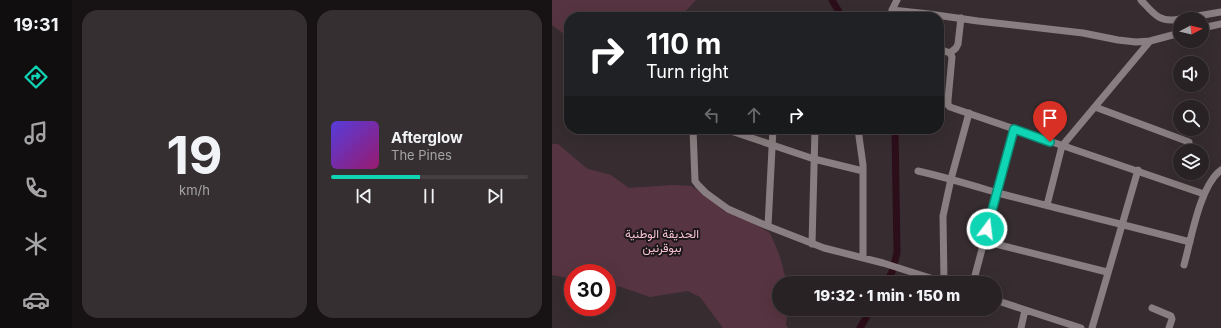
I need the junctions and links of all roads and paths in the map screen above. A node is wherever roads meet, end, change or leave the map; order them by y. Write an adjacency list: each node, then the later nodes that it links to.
1 (897, 0): 3 (street)
2 (1141, 0): 8 (street)
3 (891, 12)
4 (1221, 12): 5 (street)
5 (1209, 14)
6 (944, 17): 7 (street)
7 (960, 18): 12 (street); 14 (street)
8 (1173, 20)
9 (1221, 24): 10 (street)
10 (1209, 27)
11 (1173, 35): 12 (street)
12 (1150, 41): 15 (street)
13 (944, 51): 14 (street)
14 (950, 53): 16 (street)
15 (1095, 107): 23 (street); 25 (street)
16 (968, 113): 17 (street); 31 (street)
17 (1014, 129): 25 (street); 32 (street)
18 (693, 134): 36 (street)
19 (740, 134): 24 (street)
20 (773, 134): 24 (street)
21 (815, 134): 26 (street)
22 (859, 134): 29 (street)
23 (1189, 142)
24 (773, 145): 26 (street); 36 (street)
25 (1062, 146): 27 (street); 34 (street)
26 (814, 158): 29 (street); 39 (street)
27 (1138, 170): 33 (street); 35 (street)
28 (1221, 170): 33 (street)
29 (863, 171): 40 (street)
30 (918, 171): 31 (street)
31 (951, 179): 32 (street); 44 (street)
32 (997, 192): 34 (street); 37 (street)
33 (1204, 194): 38 (street)
34 (1047, 205): 35 (street)
35 (1121, 223): 38 (street); 42 (street)
36 (768, 226): 39 (street)
37 (984, 241): 42 (street); 45 (street)
38 (1190, 242): 41 (street)
39 (812, 244): 40 (street)
40 (863, 258): 43 (street)
41 (1184, 265)
42 (1107, 272): 51 (street)
43 (924, 276)
44 (945, 276)
45 (975, 276)
46 (1002, 302): 48 (street)
47 (1152, 308): 52 (street)
48 (1025, 310): 49 (street); 50 (street)
49 (1021, 328)
50 (1081, 328)
51 (1092, 328)
52 (1169, 328)

